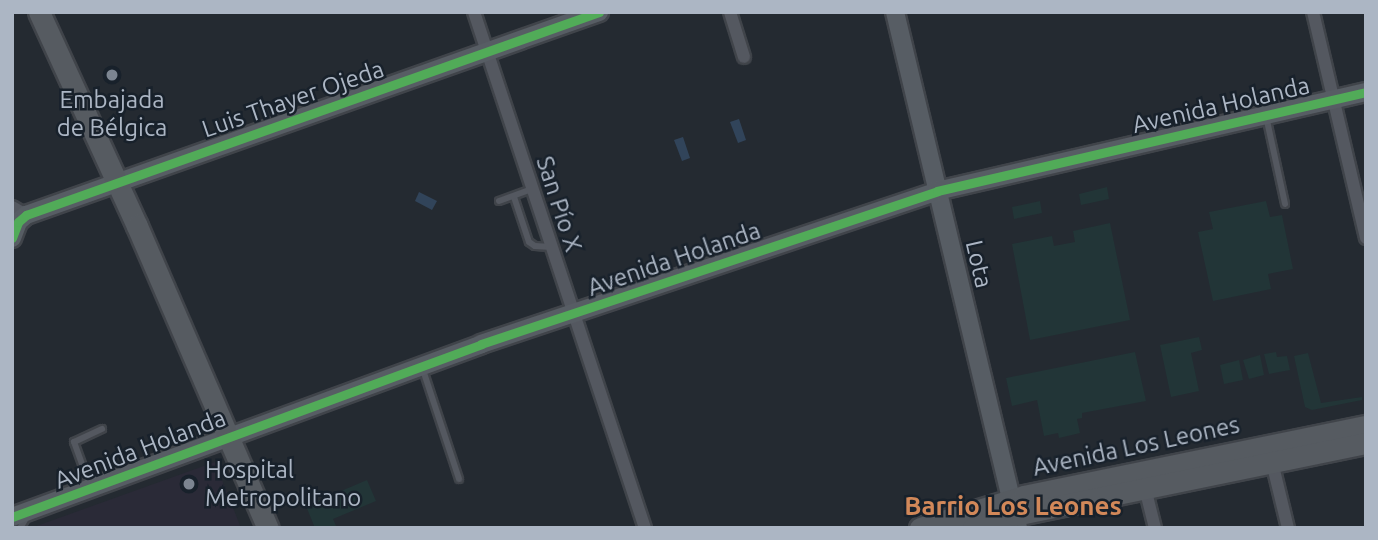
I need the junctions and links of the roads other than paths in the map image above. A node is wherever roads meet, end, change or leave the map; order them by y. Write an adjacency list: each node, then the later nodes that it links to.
1 (39, 12): 12 (main road)
2 (474, 12): 7 (street, San Pío X)
3 (599, 12): 7 (street, Luis Thayer Ojeda)
4 (730, 12): 8 (street)
5 (895, 12): 14 (street, Lota)
6 (1313, 12): 10 (street)
7 (487, 52): 12 (street, Luis Thayer Ojeda); 13 (street, San Pío X)
8 (744, 57)
9 (1366, 92): 10 (street, Avenida Holanda)
10 (1334, 99): 11 (street, Avenida Holanda); 20 (street)
11 (1266, 114): 14 (street, Avenida Holanda); 17 (lane)
12 (117, 181): 18 (street, Luis Thayer Ojeda); 26 (main road)
13 (532, 189): 15 (lane); 21 (street, San Pío X)
14 (937, 191): 22 (street, Avenida Holanda); 33 (street, Lota)
15 (514, 197): 16 (lane); 21 (lane)
16 (499, 201)
17 (1285, 204)
18 (19, 211): 19 (street, Luis Thayer Ojeda)
19 (12, 238)
20 (1366, 238)
21 (551, 247): 22 (street, San Pío X)
22 (572, 313): 23 (street, Avenida Holanda); 37 (street, San Pío X)
23 (421, 366): 26 (street, Avenida Holanda); 29 (lane)
24 (1366, 426): 33 (main road, Avenida Los Leones)
25 (102, 429): 30 (lane)
26 (229, 435): 30 (street, Avenida Holanda); 36 (main road)
27 (1366, 443): 28 (main road, Avenida Los Leones)
28 (1272, 462): 31 (main road, Avenida Los Leones); 41 (street)
29 (459, 479)
30 (91, 488): 32 (street, Avenida Holanda)
31 (1145, 488): 33 (main road, Avenida Los Leones); 40 (street)
32 (31, 510): 34 (street, Avenida Holanda); 35 (lane)
33 (1015, 514): 38 (main road, Avenida Los Leones); 39 (main road, Avenida Los Leones)
34 (12, 517)
35 (20, 528)
36 (268, 528)
37 (645, 528)
38 (920, 528)
39 (973, 528)
40 (1155, 528)
41 (1288, 528)

